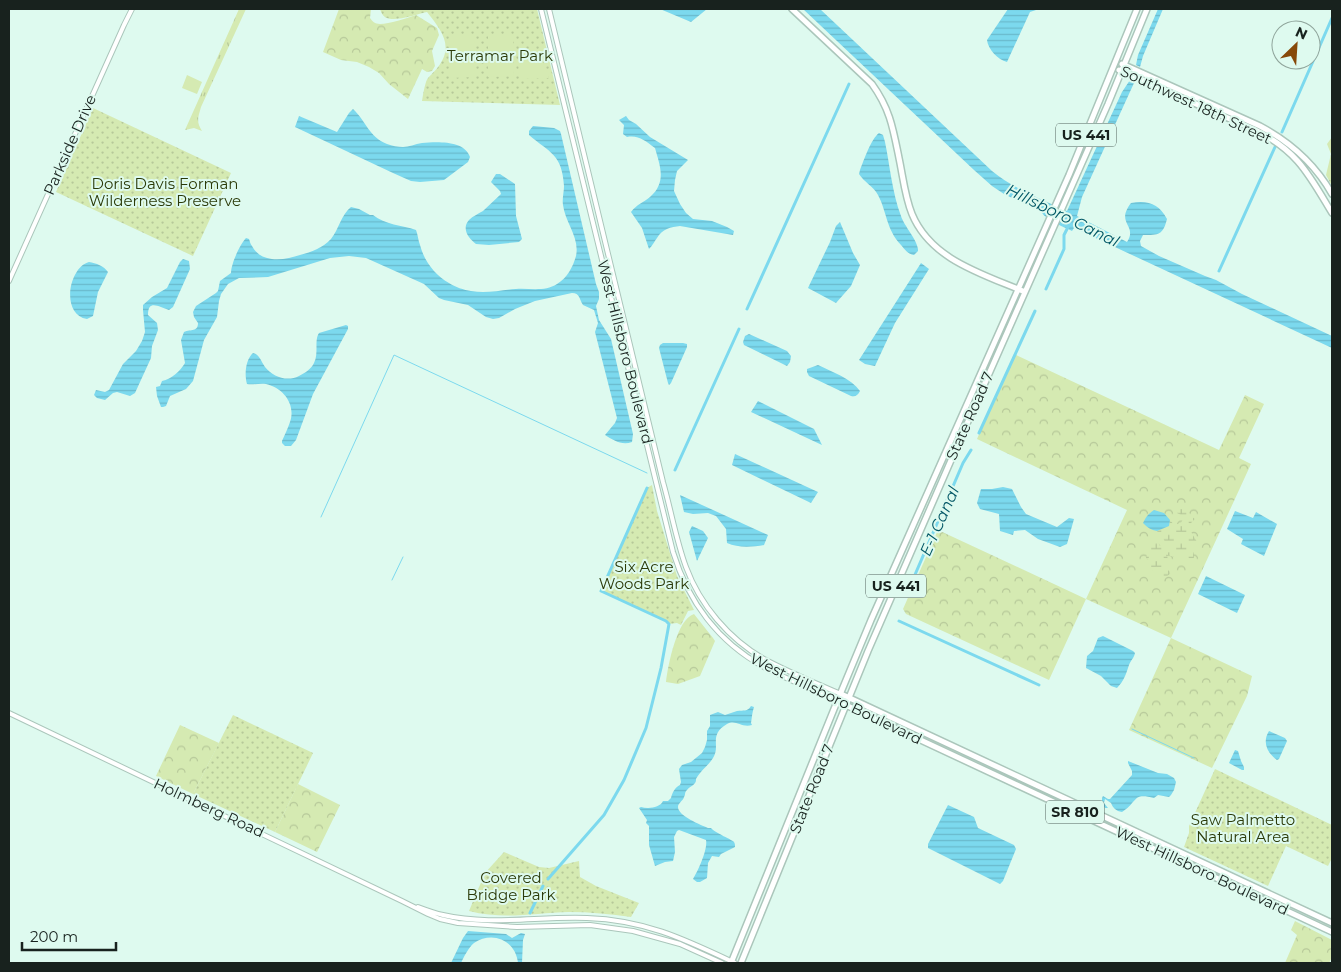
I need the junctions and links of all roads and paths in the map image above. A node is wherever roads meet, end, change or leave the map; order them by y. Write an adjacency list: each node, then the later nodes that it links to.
1 (132, 9): 12 (street, Parkside Drive)
2 (541, 9): 22 (street, West Hillsboro Boulevard)
3 (549, 9): 21 (street, West Hillsboro Boulevard)
4 (792, 9): 13 (main road)
5 (1137, 9): 7 (main road, State Road 7 / US 441)
6 (1147, 9): 8 (main road, State Road 7 / US 441)
7 (1115, 65): 8 (main road, Southwest 18th Street); 9 (main road, Southwest 18th Street); 13 (main road, State Road 7 / US 441)
8 (1124, 65): 9 (main road, State Road 7 / US 441); 10 (main road, Southwest 18th Street)
9 (1122, 71): 11 (main road, Southwest 18th Street); 14 (main road, State Road 7 / US 441)
10 (1332, 194)
11 (1332, 213)
12 (9, 281)
13 (1018, 289): 14 (main road); 15 (main road, State Road 7 / US 441)
14 (1025, 292): 17 (main road, State Road 7 / US 441)
15 (962, 414): 16 (main road, State Road 7 / US 441); 17 (main road)
16 (955, 431): 18 (main road); 19 (main road, State Road 7 / US 441)
17 (962, 435): 18 (main road, State Road 7 / US 441)
18 (954, 453): 20 (main road, State Road 7 / US 441)
19 (902, 549): 20 (main road); 24 (main road, State Road 7 / US 441)
20 (903, 570): 25 (main road, State Road 7 / US 441)
21 (730, 633): 22 (street); 23 (street); 24 (street, West Hillsboro Boulevard)
22 (722, 636): 23 (street, West Hillsboro Boulevard)
23 (726, 640): 26 (street, West Hillsboro Boulevard)
24 (841, 694): 25 (main road, West Hillsboro Boulevard / SR 810); 26 (main road, State Road 7 / US 441)
25 (849, 698): 27 (main road, State Road 7 / US 441); 29 (main road, West Hillsboro Boulevard / SR 810)
26 (837, 701): 27 (main road, West Hillsboro Boulevard / SR 810); 34 (main road, State Road 7 / US 441)
27 (846, 705): 30 (main road, West Hillsboro Boulevard / SR 810); 38 (main road, State Road 7 / US 441)
28 (9, 713): 45 (street, Holmberg Road)
29 (968, 753): 30 (main road); 31 (main road, West Hillsboro Boulevard / SR 810)
30 (951, 754): 32 (main road, West Hillsboro Boulevard / SR 810)
31 (979, 758): 32 (main road); 35 (main road, West Hillsboro Boulevard / SR 810)
32 (961, 759): 33 (main road, West Hillsboro Boulevard / SR 810)
33 (1065, 807): 35 (main road); 37 (main road, West Hillsboro Boulevard / SR 810)
34 (794, 810): 38 (main road); 39 (main road, State Road 7 / US 441)
35 (1094, 812): 36 (main road, West Hillsboro Boulevard / SR 810)
36 (1108, 818): 37 (main road); 41 (main road, West Hillsboro Boulevard / SR 810)
37 (1093, 821): 42 (main road, West Hillsboro Boulevard / SR 810)
38 (797, 827): 40 (main road, State Road 7 / US 441)
39 (785, 833): 40 (main road); 51 (main road, State Road 7 / US 441)
40 (789, 847): 52 (main road, State Road 7 / US 441)
41 (1265, 891): 42 (main road); 44 (main road, West Hillsboro Boulevard / SR 810)
42 (1248, 893): 43 (main road, West Hillsboro Boulevard / SR 810)
43 (1259, 898): 44 (main road); 46 (main road, West Hillsboro Boulevard / SR 810)
44 (1282, 900): 47 (main road, West Hillsboro Boulevard / SR 810)
45 (408, 904): 50 (street, Holmberg Road); 51 (street, Holmberg Road)
46 (1310, 922): 48 (main road); 49 (main road, West Hillsboro Boulevard / SR 810)
47 (1332, 923)
48 (1332, 928)
49 (1332, 932)
50 (722, 963)
51 (733, 963)
52 (741, 963)

